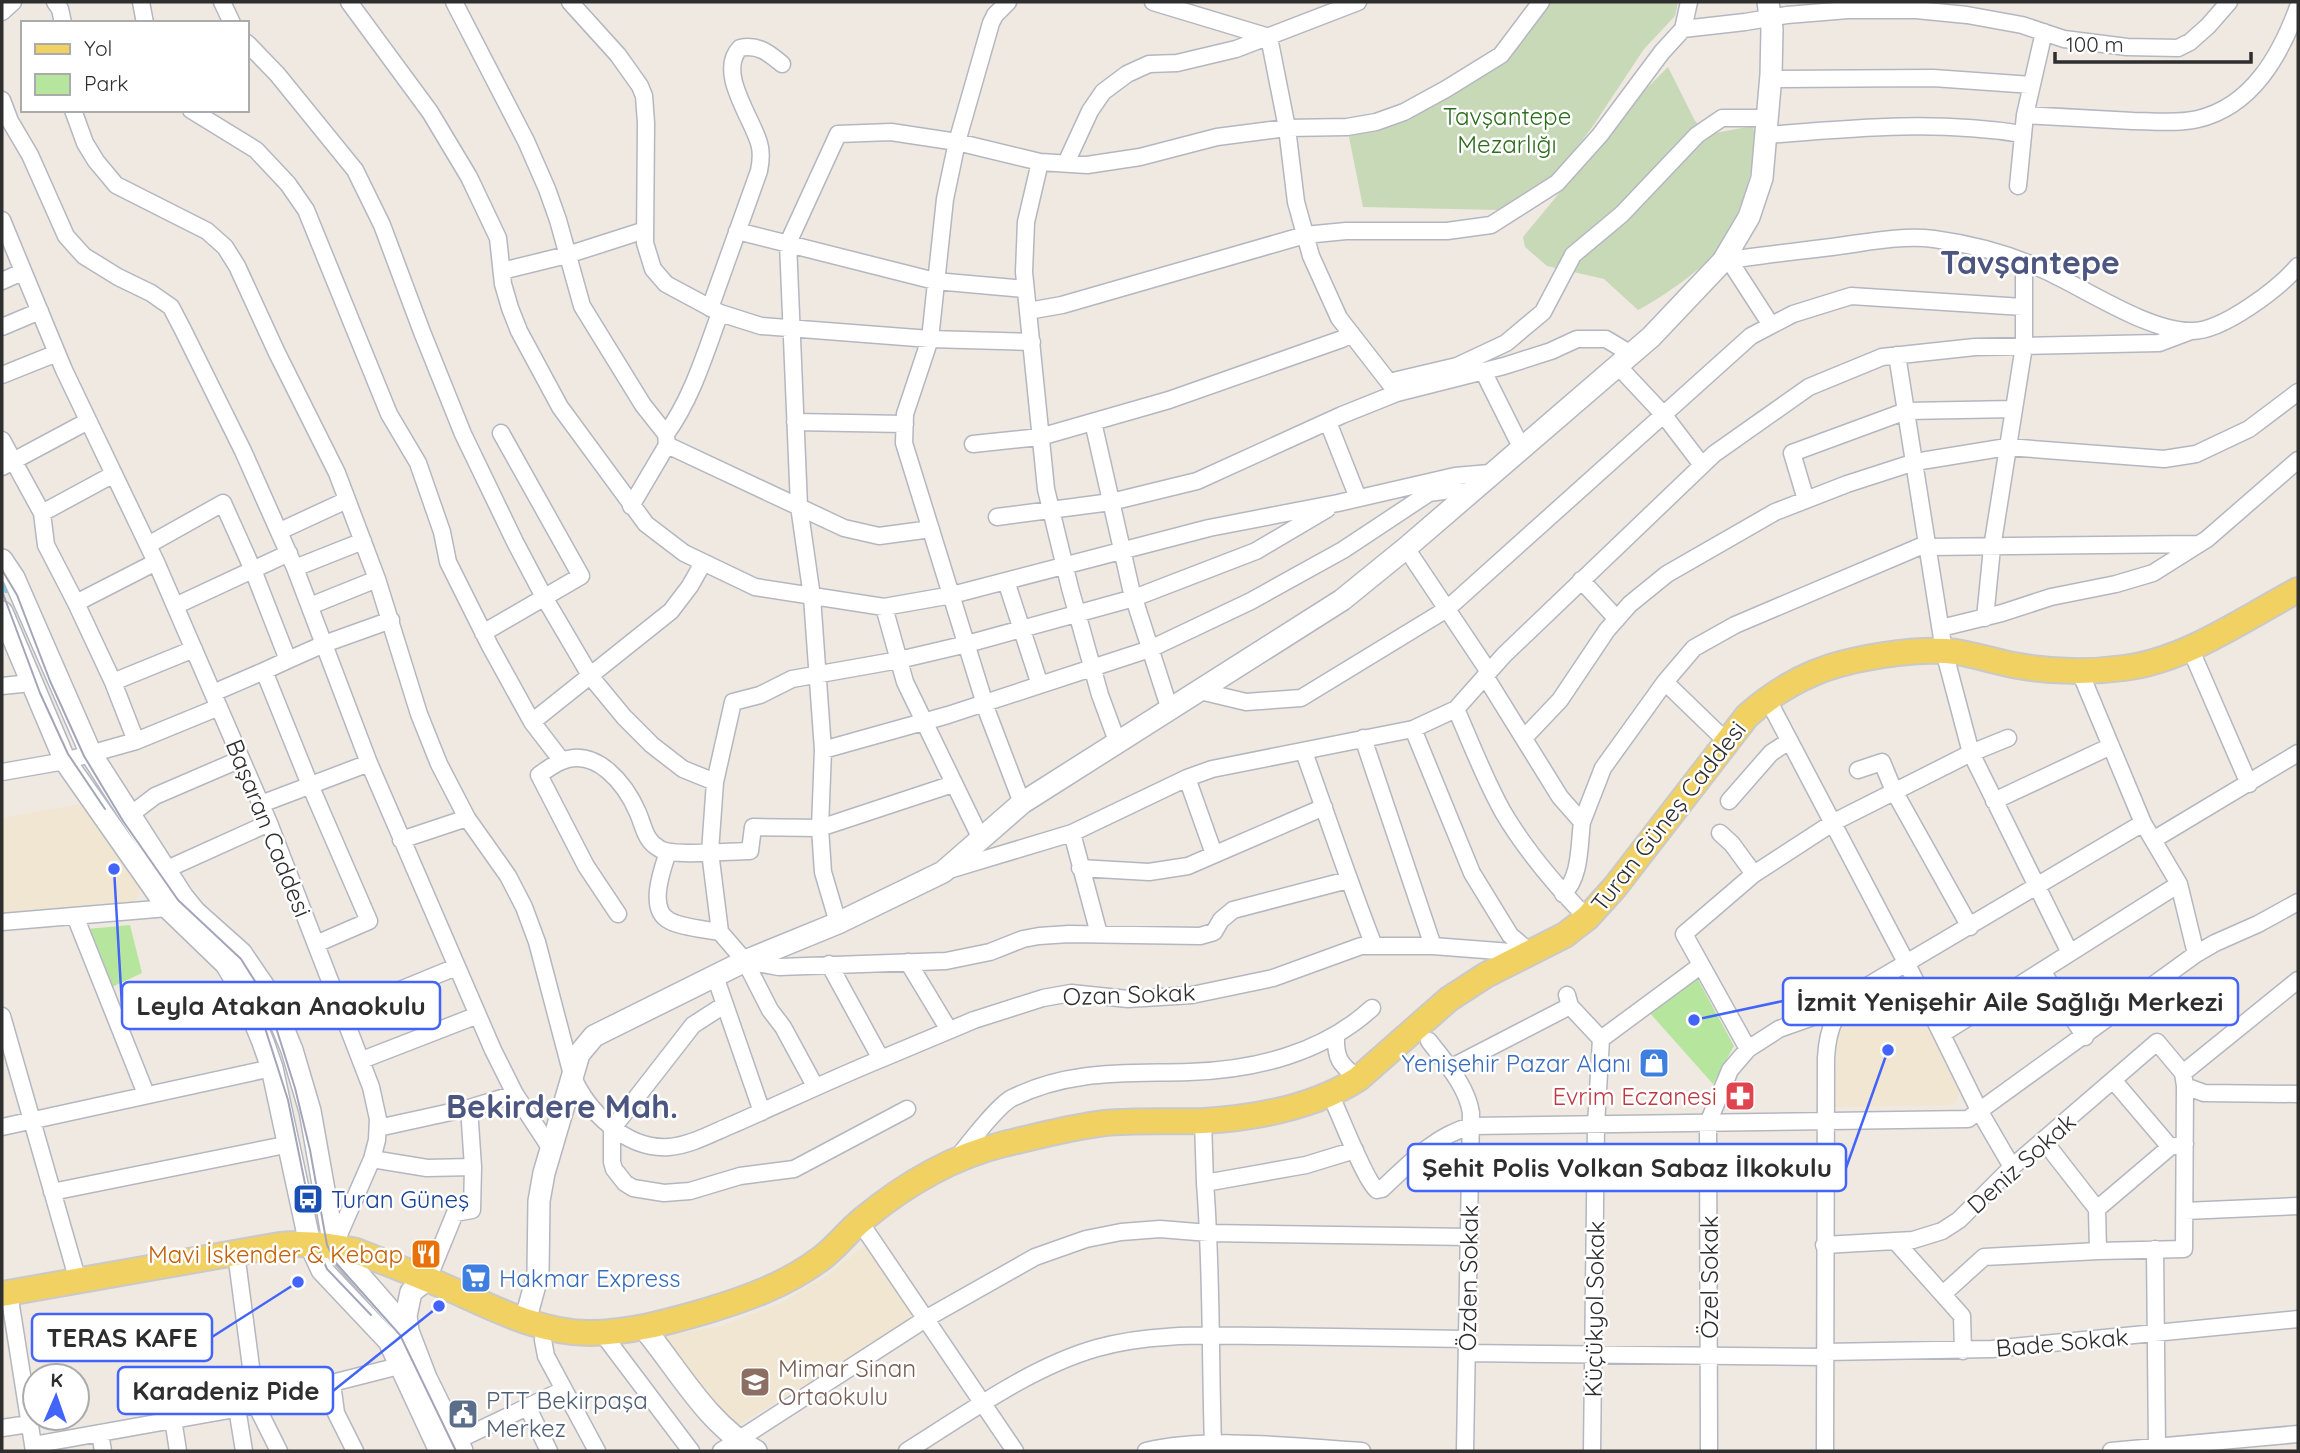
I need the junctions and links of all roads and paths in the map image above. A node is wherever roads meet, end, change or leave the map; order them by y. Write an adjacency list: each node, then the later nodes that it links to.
1 (55, 2): 16 (street)
2 (141, 2): 17 (street)
3 (222, 2): 18 (street)
4 (349, 2): 46 (street)
5 (454, 2): 42 (street)
6 (570, 2): 38 (street)
7 (1008, 2): 33 (street)
8 (1153, 2): 21 (street)
9 (1357, 2): 21 (street)
10 (1541, 2): 31 (street)
11 (1689, 2): 19 (street)
12 (2229, 2): 20 (street)
13 (2298, 7): 29 (street)
14 (1982, 9): 15 (street); 20 (street)
15 (1770, 10): 19 (street); 24 (street)
16 (63, 21)
17 (145, 21)
18 (231, 21)
19 (1683, 29): 40 (street)
20 (2044, 33): 25 (street)
21 (1269, 37): 31 (street); 35 (street)
22 (248, 44): 122 (street)
23 (782, 64): 39 (street)
24 (1771, 79): 25 (street); 30 (street)
25 (2032, 85): 29 (street)
26 (2, 100): 103 (street)
27 (74, 112): 93 (street)
28 (194, 112): 136 (street)
29 (2025, 115): 32 (street)
30 (1768, 127): 32 (street); 43 (street); 68 (street)
31 (1287, 128): 35 (street); 40 (street)
32 (2022, 134): 36 (street)
33 (957, 142): 34 (street); 41 (street); 49 (street)
34 (1040, 162): 35 (street); 50 (street)
35 (1066, 163)
36 (2018, 186)
37 (2, 220): 47 (street, Başaran Caddesi)
38 (645, 230): 42 (street); 53 (street)
39 (737, 231): 41 (street); 53 (street)
40 (1305, 235): 54 (street); 59 (street)
41 (789, 243): 49 (street); 57 (street)
42 (567, 255): 46 (street); 80 (street)
43 (1726, 260): 44 (street); 55 (street); 65 (street)
44 (2024, 263): 51 (street); 58 (street)
45 (2298, 266): 58 (street)
46 (502, 271): 97 (street)
47 (22, 272): 48 (street); 52 (street, Başaran Caddesi)
48 (2, 281)
49 (935, 281): 50 (street); 60 (street)
50 (1026, 289): 54 (street)
51 (2023, 307): 55 (street); 62 (street)
52 (40, 311): 56 (street); 63 (street, Başaran Caddesi)
53 (715, 311): 57 (street); 80 (street)
54 (1028, 311): 61 (street)
55 (1771, 325): 72 (street)
56 (2, 327)
57 (790, 329): 60 (street); 74 (street)
58 (2191, 331): 62 (street)
59 (1351, 333): 68 (street); 75 (street)
60 (930, 339): 61 (street); 77 (street)
61 (1032, 342): 79 (street)
62 (2024, 346): 64 (street); 70 (street)
63 (57, 353): 67 (street); 73 (street, Başaran Caddesi)
64 (1897, 355): 71 (street); 88 (street)
65 (1624, 360): 66 (street); 72 (street); 83 (street)
66 (1483, 371): 68 (street); 83 (street)
67 (2, 375)
68 (1393, 388): 76 (street)
69 (2298, 392): 84 (street)
70 (2014, 409): 71 (street); 84 (street)
71 (1906, 411): 86 (street); 94 (street)
72 (1663, 414): 88 (street); 129 (street)
73 (88, 421): 87 (street); 90 (street, Başaran Caddesi)
74 (794, 422): 77 (street); 98 (street)
75 (1093, 422): 79 (street); 95 (street)
76 (1328, 422): 92 (street); 95 (street)
77 (905, 424): 102 (street)
78 (501, 433): 122 (street)
79 (1040, 437): 82 (street); 99 (street)
80 (666, 439): 97 (street); 98 (street)
81 (2, 440): 87 (street)
82 (974, 444)
83 (1521, 447): 89 (street)
84 (2007, 447): 86 (street); 109 (street)
85 (2298, 460): 105 (street)
86 (1915, 462): 94 (street); 107 (street)
87 (7, 464): 100 (street)
88 (1702, 465): 118 (street)
89 (1490, 473): 91 (street); 92 (street)
90 (114, 474): 100 (street); 106 (street, Başaran Caddesi)
91 (1469, 492): 108 (street); 142 (street)
92 (1358, 498): 96 (street)
93 (347, 500): 103 (street); 104 (street)
94 (1806, 500): 133 (street)
95 (1111, 502): 99 (street); 110 (street)
96 (1338, 503): 110 (street); 124 (street)
97 (631, 506): 114 (street)
98 (799, 506): 102 (street); 123 (street)
99 (1051, 510): 101 (street); 115 (street)
100 (43, 513): 125 (street)
101 (997, 517)
102 (931, 529): 121 (street)
103 (280, 531): 112 (street)
104 (363, 541): 112 (street); 117 (street)
105 (2199, 544): 109 (street); 132 (street)
106 (148, 545): 113 (street, Başaran Caddesi); 116 (street)
107 (1927, 546): 109 (street); 137 (street); 152 (street)
108 (1406, 548): 129 (street); 156 (street)
109 (1992, 548): 132 (street)
110 (1122, 550): 115 (street); 124 (street)
111 (2, 560): 177 (street)
112 (292, 560): 116 (street); 127 (street)
113 (156, 562): 125 (street); 126 (street, Başaran Caddesi)
114 (703, 563): 123 (street); 150 (street)
115 (1065, 565): 119 (street); 131 (street)
116 (253, 570): 126 (street); 143 (street)
117 (377, 579): 127 (street); 134 (street)
118 (1581, 580): 133 (street); 148 (street)
119 (1006, 581): 121 (street); 135 (street)
120 (2298, 590): 140 (main road, Turan Güneş Caddesi)
121 (952, 595): 128 (street); 139 (street)
122 (544, 597): 136 (street); 150 (street)
123 (812, 597): 128 (street); 149 (street)
124 (1133, 598): 131 (street); 142 (street)
125 (76, 603): 151 (street)
126 (175, 606): 141 (street, Başaran Caddesi)
127 (310, 606): 138 (street)
128 (884, 607): 144 (street)
129 (1447, 609): 148 (street); 156 (street)
130 (2, 612): 153 (street)
131 (1077, 612): 135 (street); 145 (street)
132 (1985, 618): 137 (street)
133 (1617, 619): 166 (street)
134 (391, 620): 138 (street); 196 (street)
135 (1022, 628): 139 (street); 154 (street)
136 (483, 633): 162 (street)
137 (1942, 639): 147 (main road, Turan Güneş Caddesi); 157 (main road, Turan Güneş Caddesi); 175 (street)
138 (324, 644): 143 (street); 181 (street)
139 (967, 644): 144 (street); 159 (street)
140 (2190, 648): 147 (main road, Turan Güneş Caddesi); 187 (street)
141 (194, 649): 151 (street); 158 (street, Başaran Caddesi)
142 (1150, 649): 145 (street); 161 (street)
143 (288, 660): 146 (street)
144 (899, 660): 149 (street); 163 (street)
145 (1093, 668): 154 (street); 169 (street)
146 (264, 671): 158 (street); 188 (street)
147 (2080, 672): 172 (street)
148 (1487, 674): 160 (street); 166 (street)
149 (817, 675): 173 (street); 185 (street)
150 (592, 677): 162 (street); 185 (street)
151 (113, 682): 168 (street)
152 (1665, 682): 170 (street); 197 (street)
153 (31, 683): 155 (street); 179 (street)
154 (1040, 685): 159 (street)
155 (2, 686)
156 (1200, 691): 161 (street)
157 (1767, 698): 170 (main road, Turan Güneş Caddesi); 171 (street)
158 (216, 700): 168 (street); 178 (street, Başaran Caddesi)
159 (985, 702): 163 (street); 192 (street)
160 (1456, 709): 164 (street); 217 (street)
161 (1170, 710): 169 (street)
162 (532, 722): 180 (street)
163 (923, 723): 173 (street); 186 (street)
164 (1413, 729): 165 (street); 232 (street)
165 (1363, 738): 174 (street); 230 (street)
166 (1524, 738): 197 (street)
167 (2008, 738): 175 (street)
168 (136, 741): 177 (street)
169 (1117, 741): 192 (street)
170 (1726, 741): 222 (main road, Turan Güneş Caddesi)
171 (1789, 741): 190 (street); 198 (street)
172 (2111, 746): 191 (street); 200 (street)
173 (822, 750): 201 (street)
174 (1304, 752): 184 (street); 194 (street)
175 (1971, 753): 189 (street); 191 (street)
176 (2298, 753): 187 (street)
177 (91, 754): 179 (street); 195 (street)
178 (241, 759): 193 (street, Başaran Caddesi); 195 (street)
179 (65, 761): 183 (street); 219 (street)
180 (562, 761): 207 (street); 220 (street)
181 (369, 763): 188 (street); 205 (street)
182 (1858, 770): 189 (street)
183 (2, 772)
184 (1187, 778): 202 (street); 209 (street)
185 (715, 782): 208 (street)
186 (953, 784): 201 (street); 204 (street)
187 (2249, 784): 206 (street)
188 (310, 785): 193 (street); 228 (street)
189 (1894, 791): 198 (street); 225 (street)
190 (1729, 801)
191 (1994, 801): 216 (street)
192 (1022, 803): 204 (street)
193 (261, 804): 199 (street, Başaran Caddesi)
194 (1324, 807): 209 (street); 214 (street)
195 (130, 814): 211 (street)
196 (467, 818): 205 (street); 260 (street)
197 (1582, 822): 217 (street)
198 (1834, 822): 213 (street); 237 (street)
199 (270, 823): 211 (street); 228 (street, Başaran Caddesi)
200 (2143, 823): 206 (street); 216 (street)
201 (820, 828): 208 (street); 224 (street)
202 (1072, 833): 210 (street); 212 (street)
203 (1720, 833): 213 (street)
204 (981, 839): 212 (street)
205 (401, 840): 239 (street)
206 (2153, 840): 215 (street)
207 (667, 852): 208 (street); 226 (street)
208 (710, 852): 226 (street)
209 (1214, 854): 210 (street)
210 (1080, 868): 227 (street)
211 (165, 870): 300 (street)
212 (943, 872): 224 (street)
213 (1754, 874): 238 (street)
214 (1348, 880): 227 (street); 229 (street)
215 (2179, 884): 231 (street); 233 (street)
216 (2036, 888): 225 (street); 231 (street)
217 (1563, 894): 222 (street)
218 (2298, 902): 233 (street)
219 (168, 908): 221 (street); 258 (street)
220 (618, 914)
221 (75, 916): 223 (street); 265 (street)
222 (1587, 918): 232 (main road, Turan Güneş Caddesi)
223 (2, 922)
224 (838, 923): 234 (street)
225 (1970, 927): 237 (street)
226 (720, 932): 234 (street)
227 (1099, 934): 235 (street)
228 (316, 944): 246 (street, Başaran Caddesi)
229 (1374, 946): 230 (street, Ozan Sokak); 249 (street, Ozan Sokak)
230 (1433, 946): 232 (street, Ozan Sokak)
231 (2070, 953): 240 (street)
232 (1532, 954): 261 (main road, Turan Güneş Caddesi)
233 (2196, 954): 252 (street)
234 (745, 961): 236 (street); 241 (street); 264 (street)
235 (908, 962): 236 (street); 249 (street)
236 (829, 964): 256 (street)
237 (1907, 964): 244 (street); 250 (street)
238 (1700, 966): 253 (street); 255 (street)
239 (456, 967): 246 (street); 247 (street)
240 (2042, 971): 250 (street); 252 (street)
241 (715, 976): 243 (street); 260 (street)
242 (2298, 980): 263 (street)
243 (724, 1005): 271 (street); 281 (street)
244 (1841, 1007): 255 (street, Özel Sokak); 275 (street)
245 (1372, 1008): 251 (street)
246 (344, 1013): 257 (street, Başaran Caddesi)
247 (478, 1015): 257 (street); 266 (street)
248 (2, 1016): 273 (street)
249 (949, 1030): 256 (street, Ozan Sokak)
250 (1942, 1034): 272 (street)
251 (1336, 1035): 261 (street); 288 (street)
252 (2085, 1037): 272 (street)
253 (1601, 1039): 259 (street); 277 (street, Küçükyol Sokak)
254 (1429, 1041): 259 (street, Özden Sokak)
255 (1748, 1049): 276 (street, Özel Sokak)
256 (881, 1059): 264 (street, Ozan Sokak)
257 (362, 1060): 280 (street, Başaran Caddesi)
258 (272, 1068): 265 (street); 283 (street)
259 (1450, 1068): 278 (street, Özden Sokak)
260 (572, 1075): 281 (street); 285 (street)
261 (1358, 1079): 267 (main road, Turan Güneş Caddesi)
262 (2113, 1080): 263 (street, Deniz Sokak); 282 (street, Deniz Sokak); 284 (street)
263 (2184, 1080): 268 (street); 284 (street)
264 (816, 1086): 271 (street, Ozan Sokak)
265 (146, 1094): 273 (street)
266 (515, 1094): 269 (street); 285 (street)
267 (1330, 1094): 274 (main road, Turan Güneş Caddesi); 286 (street)
268 (2298, 1094)
269 (469, 1108): 280 (street); 289 (street)
270 (907, 1109): 281 (street)
271 (762, 1112): 281 (street, Ozan Sokak)
272 (1980, 1112): 275 (street); 290 (street)
273 (31, 1120): 279 (street); 292 (street)
274 (1203, 1121): 288 (main road, Turan Güneş Caddesi); 291 (street)
275 (1825, 1122): 276 (street); 301 (street)
276 (1708, 1124): 277 (street); 321 (street, Özel Sokak)
277 (1596, 1125): 278 (street); 319 (street, Küçükyol Sokak)
278 (1471, 1126): 286 (street); 298 (street, Özden Sokak)
279 (2, 1127)
280 (378, 1128): 287 (street, Başaran Caddesi)
281 (612, 1129)
282 (2045, 1141): 290 (street, Deniz Sokak); 294 (street)
283 (290, 1144): 292 (street); 300 (street)
284 (2178, 1145): 294 (street); 295 (street)
285 (551, 1149): 311 (street)
286 (1355, 1150): 291 (street)
287 (372, 1159): 289 (street); 300 (street, Başaran Caddesi)
288 (954, 1161): 296 (main road, Turan Güneş Caddesi)
289 (473, 1167): 305 (street)
290 (2012, 1167): 299 (street, Deniz Sokak)
291 (1205, 1183): 297 (street)
292 (52, 1192): 306 (street)
293 (2298, 1206): 295 (street)
294 (2097, 1209): 303 (street)
295 (2185, 1211): 302 (street)
296 (860, 1222): 309 (street); 312 (main road, Turan Güneş Caddesi)
297 (1209, 1233): 298 (street); 309 (street); 315 (street)
298 (1469, 1237): 317 (street, Özden Sokak)
299 (1896, 1242): 301 (street, Deniz Sokak); 308 (street)
300 (322, 1245): 304 (main road, Turan Güneş Caddesi); 305 (main road, Turan Güneş Caddesi); 316 (street)
301 (1824, 1245): 320 (street)
302 (2155, 1249): 303 (street); 314 (street)
303 (2098, 1251): 308 (street)
304 (236, 1253): 306 (main road, Turan Güneş Caddesi); 326 (street)
305 (428, 1279): 311 (main road, Turan Güneş Caddesi); 316 (street)
306 (78, 1281): 307 (main road, Turan Güneş Caddesi)
307 (5, 1293): 323 (street)
308 (1942, 1294): 318 (street)
309 (927, 1318): 325 (street); 335 (street)
310 (2298, 1319): 314 (street, Bade Sokak)
311 (535, 1324): 313 (main road, Turan Güneş Caddesi); 324 (street)
312 (643, 1327): 313 (main road, Turan Güneş Caddesi); 335 (street)
313 (602, 1333): 348 (street)
314 (2155, 1333): 318 (street, Bade Sokak); 338 (street)
315 (1209, 1335): 317 (street, Bade Sokak); 325 (street, Bade Sokak); 334 (street)
316 (398, 1336): 322 (street); 337 (street)
317 (1467, 1346): 319 (street, Bade Sokak); 354 (street, Özden Sokak)
318 (1963, 1351): 320 (street, Bade Sokak)
319 (1593, 1354): 321 (street, Bade Sokak); 355 (street, Küçükyol Sokak)
320 (1825, 1354): 321 (street, Bade Sokak); 357 (street)
321 (1709, 1356): 356 (street, Özel Sokak)
322 (399, 1366): 337 (street); 345 (street)
323 (21, 1380)
324 (563, 1390): 328 (street); 347 (street)
325 (983, 1403): 350 (street, Bade Sokak); 351 (street)
326 (256, 1405): 327 (street); 344 (street)
327 (237, 1408): 329 (street); 343 (street)
328 (528, 1408): 337 (street); 346 (street)
329 (173, 1419): 332 (street); 342 (street)
330 (21, 1425): 331 (street)
331 (2, 1428)
332 (100, 1433): 336 (street); 341 (street)
333 (2298, 1434): 339 (street)
334 (1213, 1444): 340 (street); 352 (street)
335 (728, 1446): 349 (street)
336 (33, 1448)
337 (453, 1448)
338 (2157, 1448): 339 (street); 358 (street)
339 (2190, 1448)
340 (1308, 1449): 353 (street)
341 (103, 1451)
342 (178, 1451)
343 (244, 1451)
344 (279, 1451)
345 (355, 1451)
346 (550, 1451)
347 (597, 1451)
348 (691, 1451)
349 (756, 1451)
350 (906, 1451)
351 (1015, 1451)
352 (1146, 1451)
353 (1362, 1451)
354 (1465, 1451)
355 (1592, 1451)
356 (1709, 1451)
357 (1825, 1451)
358 (2110, 1451)

